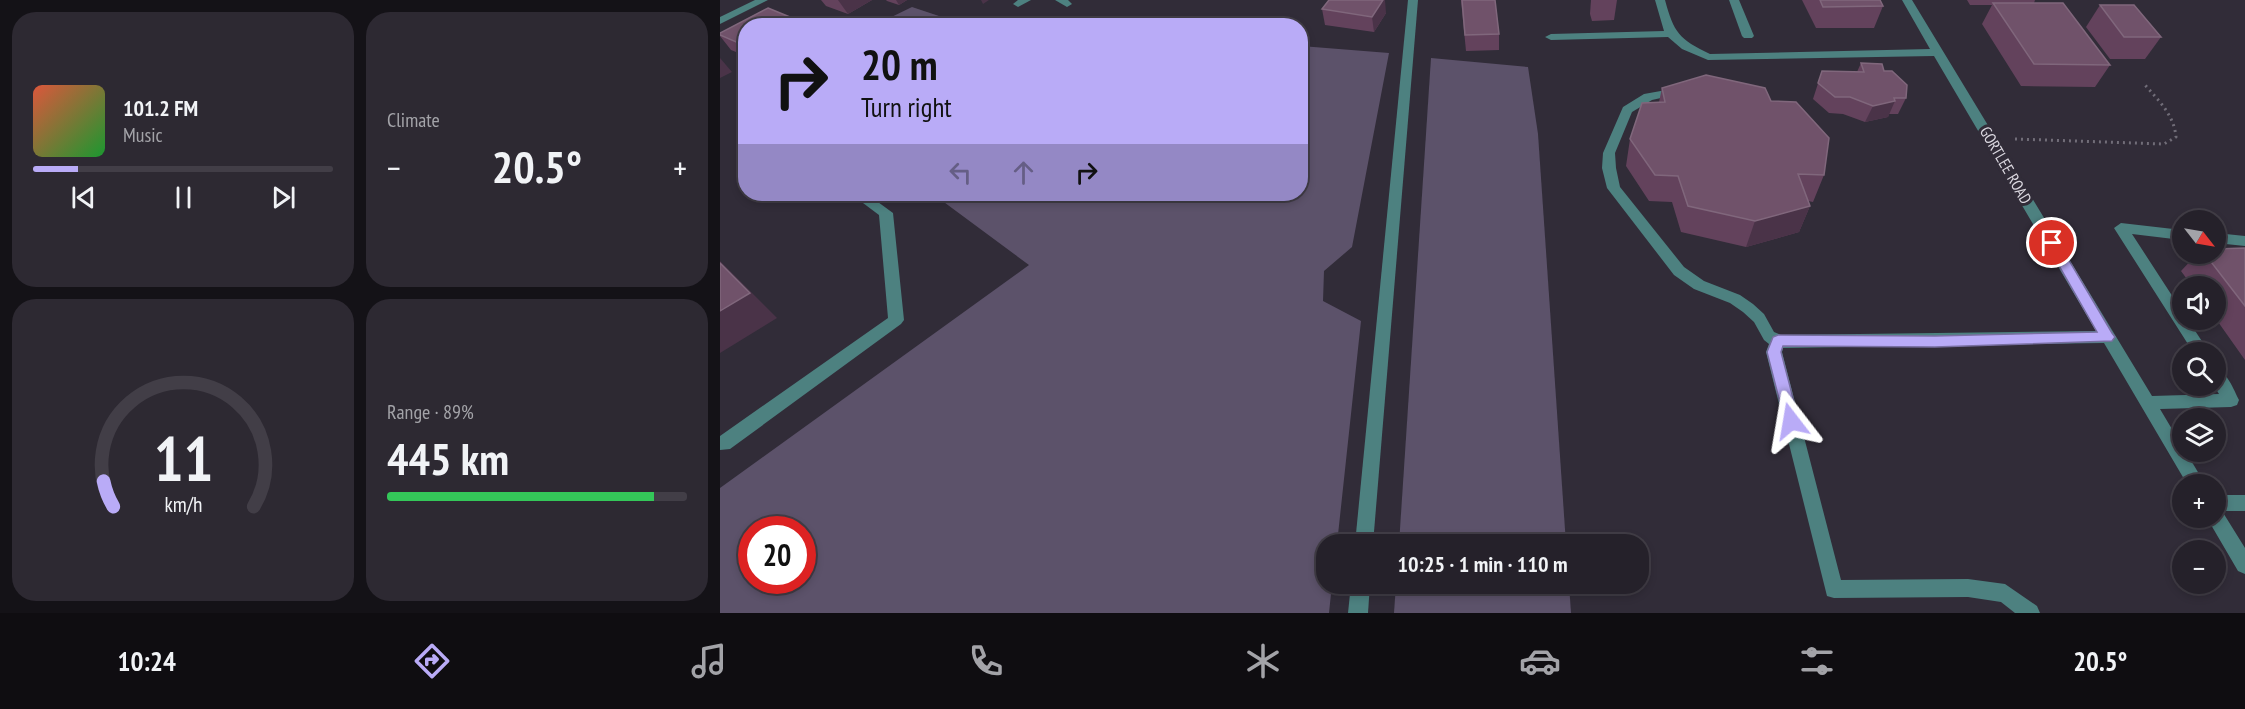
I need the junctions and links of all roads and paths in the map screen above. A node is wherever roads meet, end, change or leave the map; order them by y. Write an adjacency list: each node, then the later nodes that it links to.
1 (763, 0): 6 (street)
2 (1413, 0): 28 (street)
3 (1660, 0): 7 (street)
4 (1734, 0): 8 (street)
5 (1907, 0): 10 (street, GORTLEE ROAD)
6 (720, 21)
7 (1669, 34): 9 (street); 10 (street)
8 (1748, 36)
9 (1551, 37)
10 (1940, 52): 13 (street, GORTLEE ROAD)
11 (2145, 85): 13 (path)
12 (1691, 88): 19 (street)
13 (1990, 138): 18 (street, GORTLEE ROAD)
14 (868, 201): 23 (street)
15 (2172, 233): 20 (street)
16 (2226, 239): 17 (street)
17 (2245, 241)
18 (2108, 337): 19 (street); 22 (street, GORTLEE ROAD)
19 (1778, 341): 32 (street)
20 (2195, 342)
21 (2226, 392): 22 (street)
22 (2146, 403): 24 (street, GORTLEE ROAD)
23 (720, 443)
24 (2190, 474)
25 (2226, 503): 26 (street)
26 (2245, 503)
27 (2223, 528): 29 (street)
28 (1365, 534)
29 (2245, 566)
30 (1359, 594): 31 (street)
31 (1358, 613)
32 (2030, 613)

